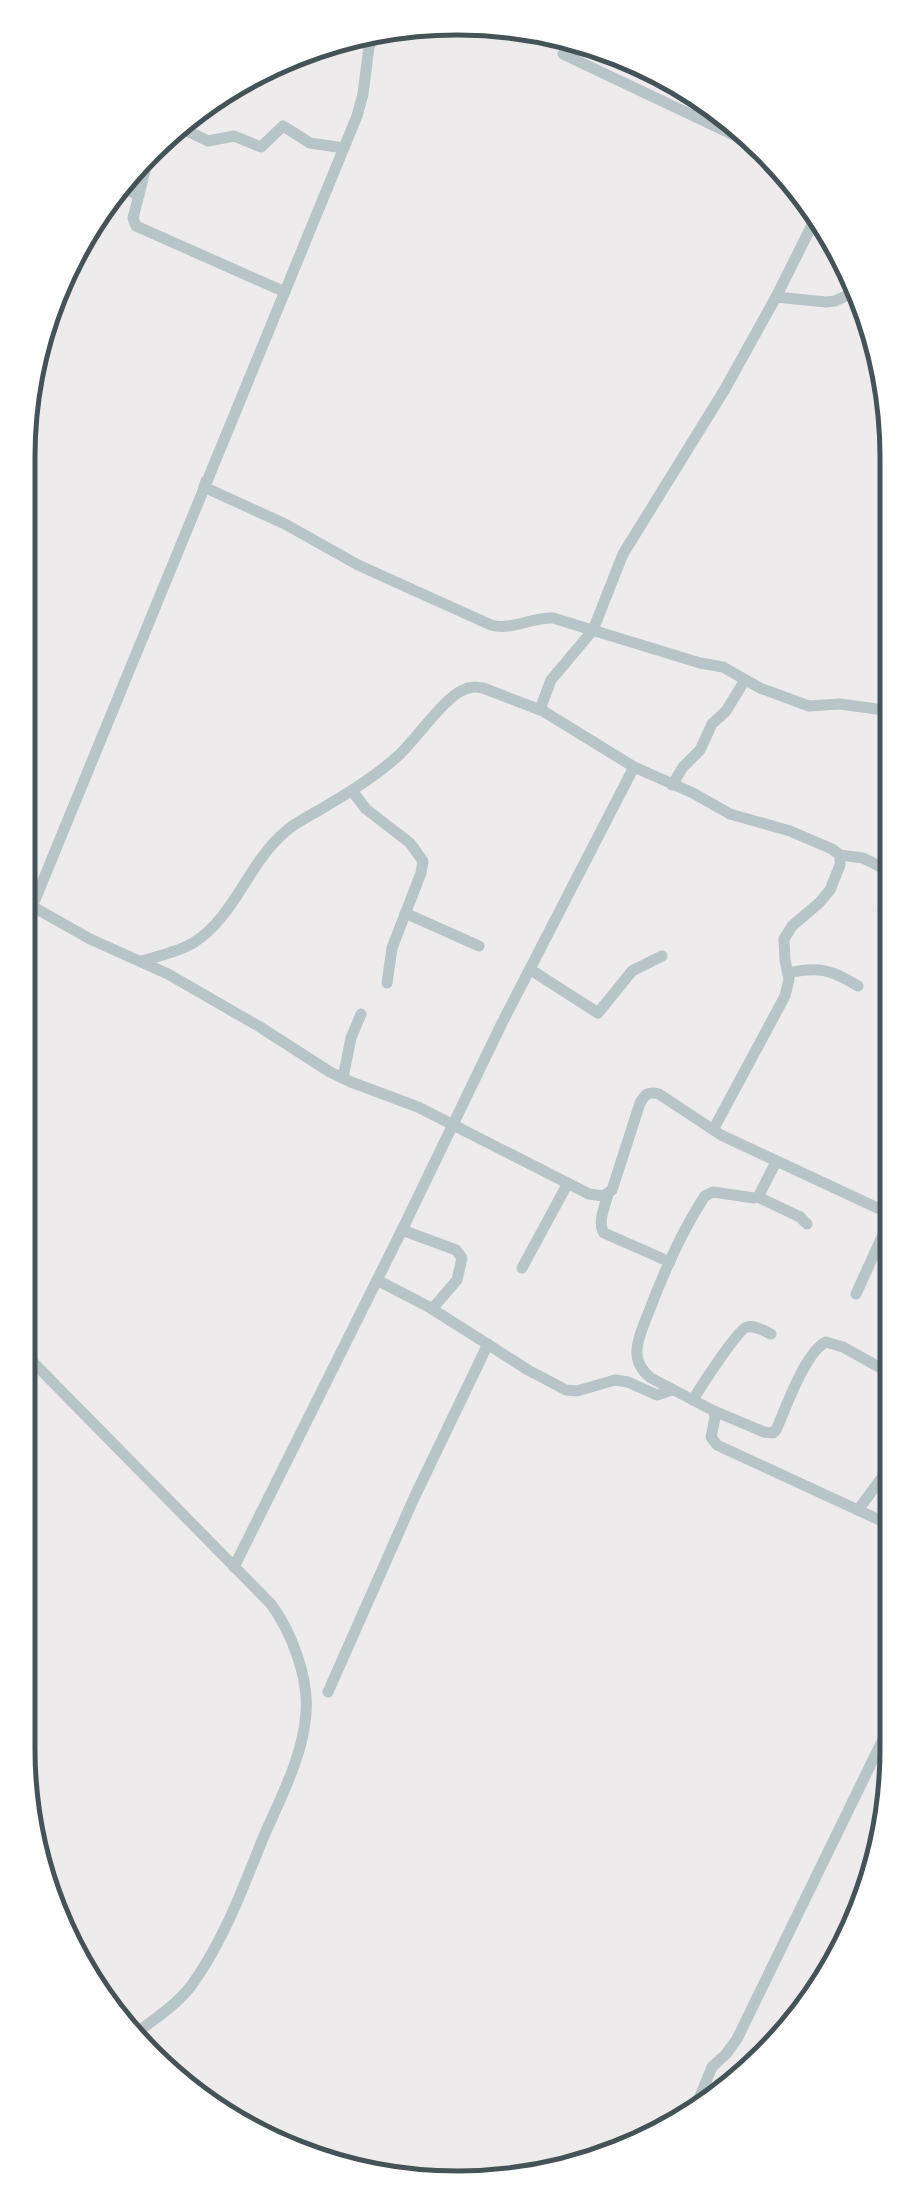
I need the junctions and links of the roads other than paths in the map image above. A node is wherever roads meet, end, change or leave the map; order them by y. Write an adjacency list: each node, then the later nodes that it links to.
1 (370, 44): 5 (street)
2 (563, 54): 4 (street)
3 (189, 131): 5 (street)
4 (726, 131)
5 (344, 148): 10 (street)
6 (144, 175): 8 (street)
7 (130, 191): 8 (street)
8 (139, 195): 10 (street)
9 (811, 227): 12 (street)
10 (285, 292): 13 (street)
11 (848, 295): 12 (street)
12 (776, 297): 14 (street)
13 (207, 486): 14 (street); 23 (street)
14 (593, 630): 15 (street); 16 (street)
15 (745, 680): 17 (street); 19 (street)
16 (540, 709): 18 (street); 20 (street)
17 (880, 709)
18 (634, 767): 19 (street); 29 (street)
19 (672, 785): 21 (street)
20 (352, 791): 25 (street); 28 (street)
21 (840, 855): 22 (street); 30 (street)
22 (880, 866)
23 (35, 893)
24 (35, 908): 28 (street)
25 (405, 913): 26 (street); 31 (street)
26 (479, 946)
27 (662, 956): 29 (street)
28 (142, 961): 34 (street)
29 (531, 970): 35 (street)
30 (788, 973): 32 (street); 36 (street)
31 (386, 983)
32 (858, 986)
33 (361, 1014): 34 (street)
34 (343, 1078): 35 (street)
35 (453, 1124): 38 (street); 43 (street)
36 (713, 1130): 37 (street); 39 (street)
37 (776, 1162): 40 (street); 41 (street)
38 (568, 1183): 39 (street); 46 (street)
39 (608, 1194): 45 (street)
40 (758, 1197): 42 (street); 45 (street)
41 (880, 1209)
42 (807, 1224)
43 (402, 1230): 47 (street); 49 (street)
44 (880, 1241): 48 (street)
45 (670, 1262): 54 (street)
46 (522, 1268)
47 (377, 1280): 49 (street); 60 (street)
48 (856, 1294)
49 (432, 1309): 51 (street)
50 (771, 1334): 55 (street)
51 (488, 1344): 54 (street); 61 (street)
52 (35, 1364): 60 (street)
53 (880, 1368): 56 (street)
54 (672, 1390): 55 (street)
55 (693, 1400): 56 (street)
56 (714, 1411): 58 (street)
57 (880, 1480): 58 (street)
58 (858, 1510): 59 (street)
59 (880, 1520)
60 (234, 1567): 63 (street)
61 (328, 1692)
62 (880, 1745): 64 (street)
63 (142, 2029)
64 (701, 2094)

